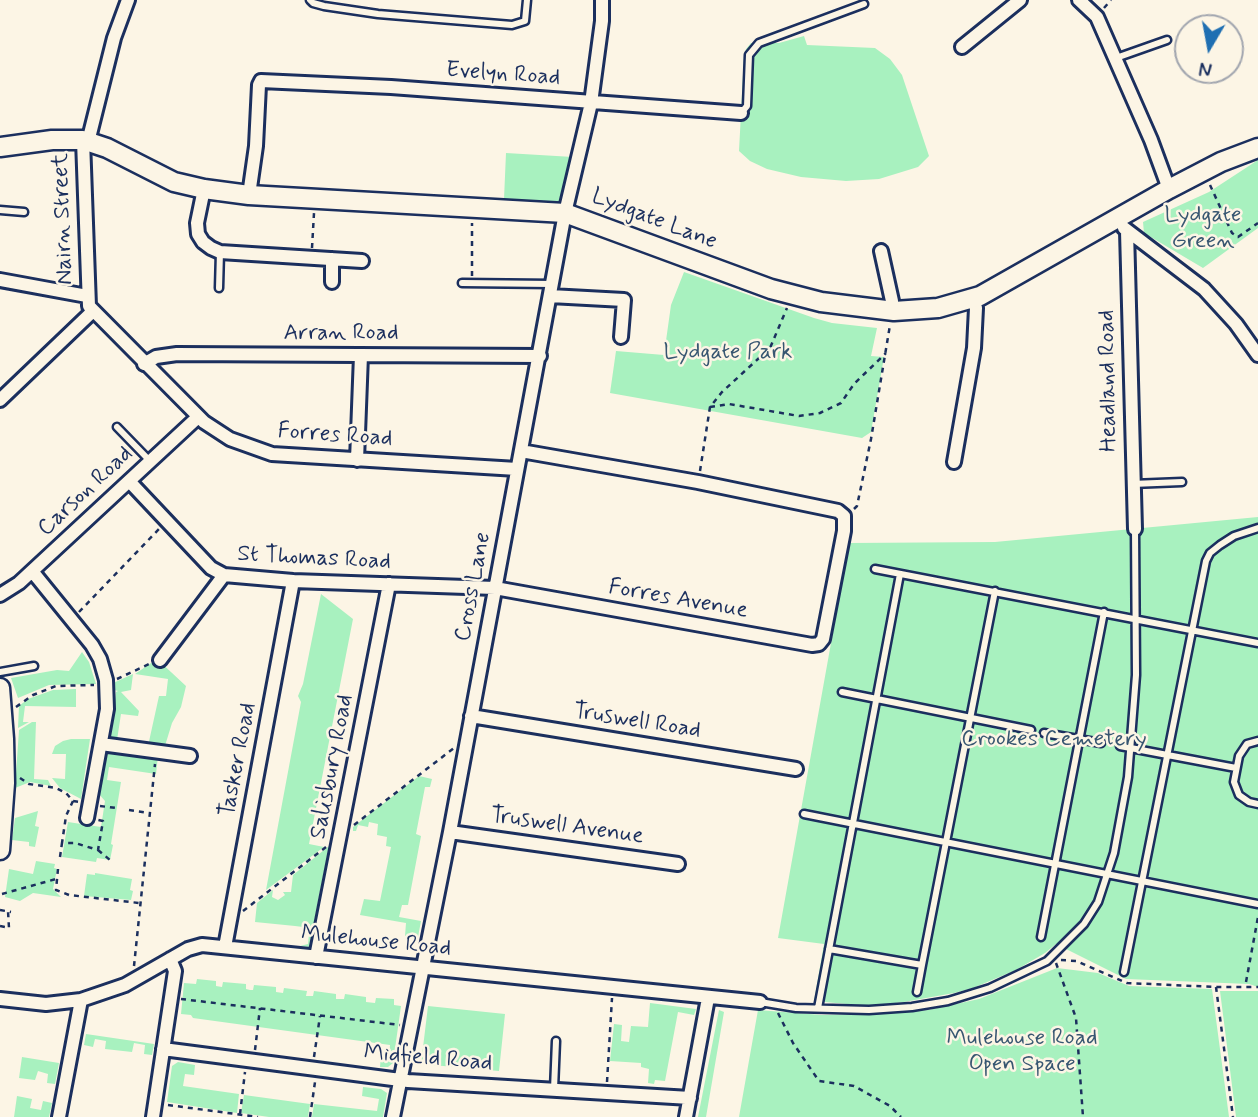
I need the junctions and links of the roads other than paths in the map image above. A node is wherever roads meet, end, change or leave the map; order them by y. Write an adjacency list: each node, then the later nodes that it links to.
1 (128, 0): 13 (street, Nairn Street)
2 (310, 0): 3 (lane)
3 (527, 0)
4 (602, 0): 11 (street, Cross Lane)
5 (1020, 0): 9 (street)
6 (1079, 0): 10 (street)
7 (864, 4): 12 (lane)
8 (1167, 40): 10 (lane)
9 (962, 47)
10 (1115, 59): 16 (street)
11 (591, 103): 12 (street, Evelyn Road); 18 (street, Evelyn Road); 21 (street, Cross Lane)
12 (741, 113)
13 (86, 141): 14 (street, Lydgate Lane); 17 (street, Lydgate Lane); 32 (street, Nairn Street)
14 (0, 147)
15 (1258, 148): 16 (street, Lydgate Lane)
16 (1169, 189): 22 (street, Lydgate Lane)
17 (204, 190): 18 (street, Lydgate Lane); 24 (street)
18 (249, 195): 21 (street, Lydgate Lane)
19 (0, 210): 20 (lane)
20 (24, 212)
21 (565, 213): 31 (street, Cross Lane); 34 (street, Lydgate Lane)
22 (1121, 225): 33 (street, Lydgate Lane); 38 (street); 51 (street, Headland Road)
23 (881, 251): 34 (street)
24 (220, 252): 25 (street); 30 (lane)
25 (332, 259): 26 (street); 28 (street)
26 (362, 261)
27 (0, 280): 32 (street)
28 (332, 282)
29 (462, 283): 31 (lane)
30 (219, 288)
31 (551, 290): 36 (street); 39 (street, Cross Lane)
32 (88, 296): 35 (street)
33 (973, 299): 34 (street, Lydgate Lane); 47 (street)
34 (891, 311)
35 (92, 312): 40 (street, Forres Road); 41 (street, Nairn Street)
36 (621, 337)
37 (361, 355): 39 (street, Arran Road); 40 (street, Arran Road); 45 (street)
38 (1258, 355)
39 (540, 356): 44 (street, Cross Lane)
40 (144, 364): 42 (street, Forres Road)
41 (0, 400)
42 (198, 417): 45 (street, Forres Road); 46 (street, Carson Road)
43 (117, 427): 46 (lane)
44 (521, 451): 48 (street, Cross Lane); 60 (street, Forres Avenue)
45 (357, 460): 48 (street, Forres Road)
46 (150, 462): 49 (street, Carson Road)
47 (954, 462)
48 (517, 469): 60 (street, Cross Lane)
49 (129, 481): 55 (street, Carson Road); 57 (street, St Thomas Road)
50 (1182, 482): 51 (lane)
51 (1132, 484): 53 (street, Headland Road)
52 (1258, 528): 65 (lane)
53 (1135, 529): 64 (lane)
54 (875, 569): 56 (lane)
55 (32, 571): 62 (street, Carson Road); 80 (street)
56 (900, 574): 61 (lane); 72 (lane)
57 (224, 575): 58 (street, St Thomas Road); 67 (street)
58 (292, 581): 59 (street, St Thomas Road); 100 (street, Tasker Road)
59 (389, 584): 60 (street, St Thomas Road); 102 (street, Salisbury Road)
60 (495, 588): 73 (street, Cross Lane)
61 (995, 591): 63 (lane); 74 (lane)
62 (0, 595)
63 (1104, 612): 64 (lane); 77 (lane)
64 (1135, 619): 65 (lane); 82 (lane)
65 (1191, 630): 66 (lane); 84 (lane)
66 (1258, 643)
67 (160, 660)
68 (34, 666): 69 (lane)
69 (0, 672)
70 (0, 688): 93 (street)
71 (842, 692): 72 (lane)
72 (876, 698): 74 (lane); 90 (lane)
73 (471, 716): 86 (street, Truswell Road); 91 (street, Cross Lane)
74 (971, 717): 75 (lane); 92 (lane)
75 (1031, 730)
76 (1044, 733): 77 (lane)
77 (1080, 740): 79 (lane); 95 (lane)
78 (1258, 741): 85 (lane)
79 (1101, 743)
80 (101, 744): 83 (street); 89 (street)
81 (1120, 746): 82 (lane)
82 (1132, 748): 84 (lane); 96 (lane)
83 (190, 756)
84 (1166, 756): 85 (lane); 97 (lane)
85 (1236, 768): 87 (lane)
86 (796, 769)
87 (1258, 804)
88 (804, 814): 90 (lane)
89 (87, 818)
90 (852, 824): 92 (lane); 101 (lane)
91 (450, 832): 94 (street, Truswell Avenue); 105 (street, Cross Lane)
92 (946, 842): 95 (lane); 104 (lane)
93 (0, 850)
94 (678, 864)
95 (1056, 865): 96 (lane); 99 (lane)
96 (1107, 874): 97 (lane); 112 (lane)
97 (1142, 881): 98 (lane); 106 (lane)
98 (1258, 904)
99 (1041, 937)
100 (225, 947): 102 (street, Mulehouse Road); 103 (street, Mulehouse Road)
101 (830, 949): 104 (lane); 112 (lane)
102 (316, 957): 105 (street, Mulehouse Road)
103 (170, 959): 110 (street, Mulehouse Road); 114 (street)
104 (922, 965): 107 (lane)
105 (422, 969): 108 (street, Mulehouse Road); 115 (street, Cross Lane)
106 (1124, 972)
107 (917, 992)
108 (709, 998): 111 (street, Mulehouse Road); 117 (street)
109 (0, 999): 110 (street, Mulehouse Road)
110 (81, 1000): 118 (street)
111 (760, 1002): 112 (lane)
112 (818, 1008)
113 (556, 1041): 116 (lane)
114 (163, 1049): 115 (street, Midfield Road); 119 (street)
115 (400, 1080): 116 (street, Midfield Road); 120 (street, Cross Lane)
116 (554, 1089): 117 (street, Midfield Road)
117 (690, 1098): 121 (street)
118 (60, 1117)
119 (153, 1117)
120 (393, 1117)
121 (686, 1117)

